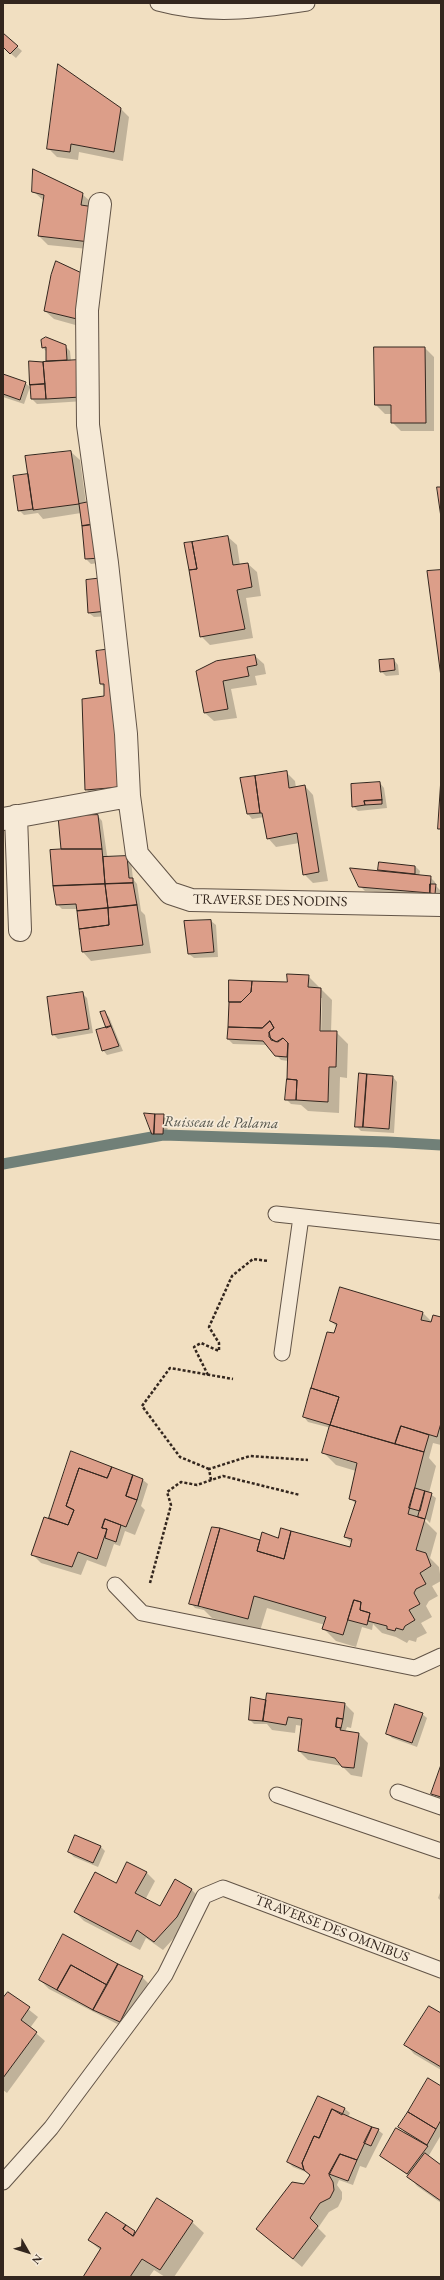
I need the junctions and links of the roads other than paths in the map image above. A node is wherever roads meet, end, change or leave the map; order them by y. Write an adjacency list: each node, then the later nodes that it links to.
1 (158, 3): 2 (lane)
2 (307, 3)
3 (100, 204): 4 (street, TRAVERSE DES NODINS)
4 (129, 796): 5 (street); 6 (street, TRAVERSE DES NODINS)
5 (10, 817): 7 (street)
6 (441, 905)
7 (20, 930)
8 (276, 1214): 9 (lane)
9 (301, 1217): 10 (lane); 11 (lane)
10 (441, 1232)
11 (282, 1353)
12 (116, 1585): 13 (lane)
13 (441, 1656)
14 (398, 1792): 16 (lane)
15 (277, 1795): 17 (lane)
16 (441, 1807)
17 (441, 1851)
18 (441, 1970): 19 (lane, TRAVERSE DES OMNIBUS)
19 (3, 2182)

